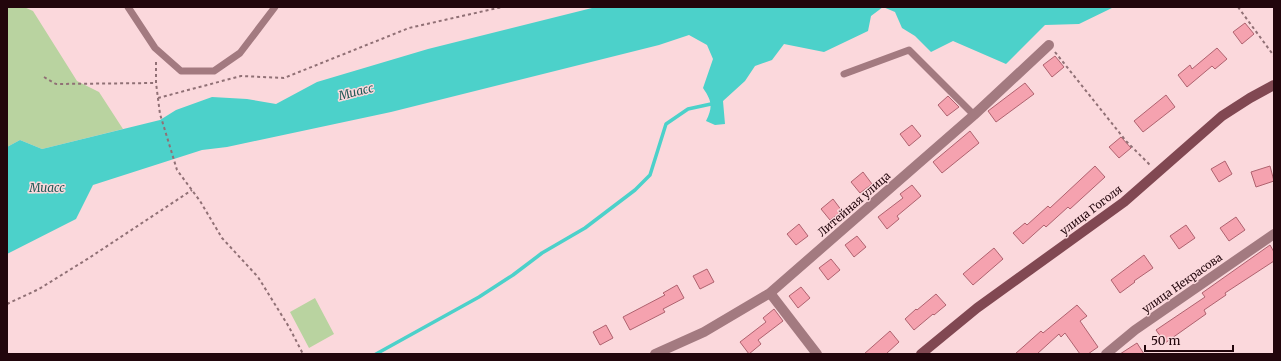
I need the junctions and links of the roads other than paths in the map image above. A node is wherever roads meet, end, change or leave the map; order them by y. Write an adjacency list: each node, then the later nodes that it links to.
1 (128, 7): 2 (lane)
2 (275, 7)
3 (1049, 44): 6 (street, Литейная улица)
4 (844, 74): 6 (lane)
5 (1274, 85): 11 (street, улица Гоголя)
6 (974, 115): 8 (street, Литейная улица)
7 (1274, 234): 12 (street, улица Некрасова)
8 (770, 293): 9 (street, Литейная улица); 10 (street)
9 (655, 354)
10 (817, 354)
11 (921, 354)
12 (1106, 354)

